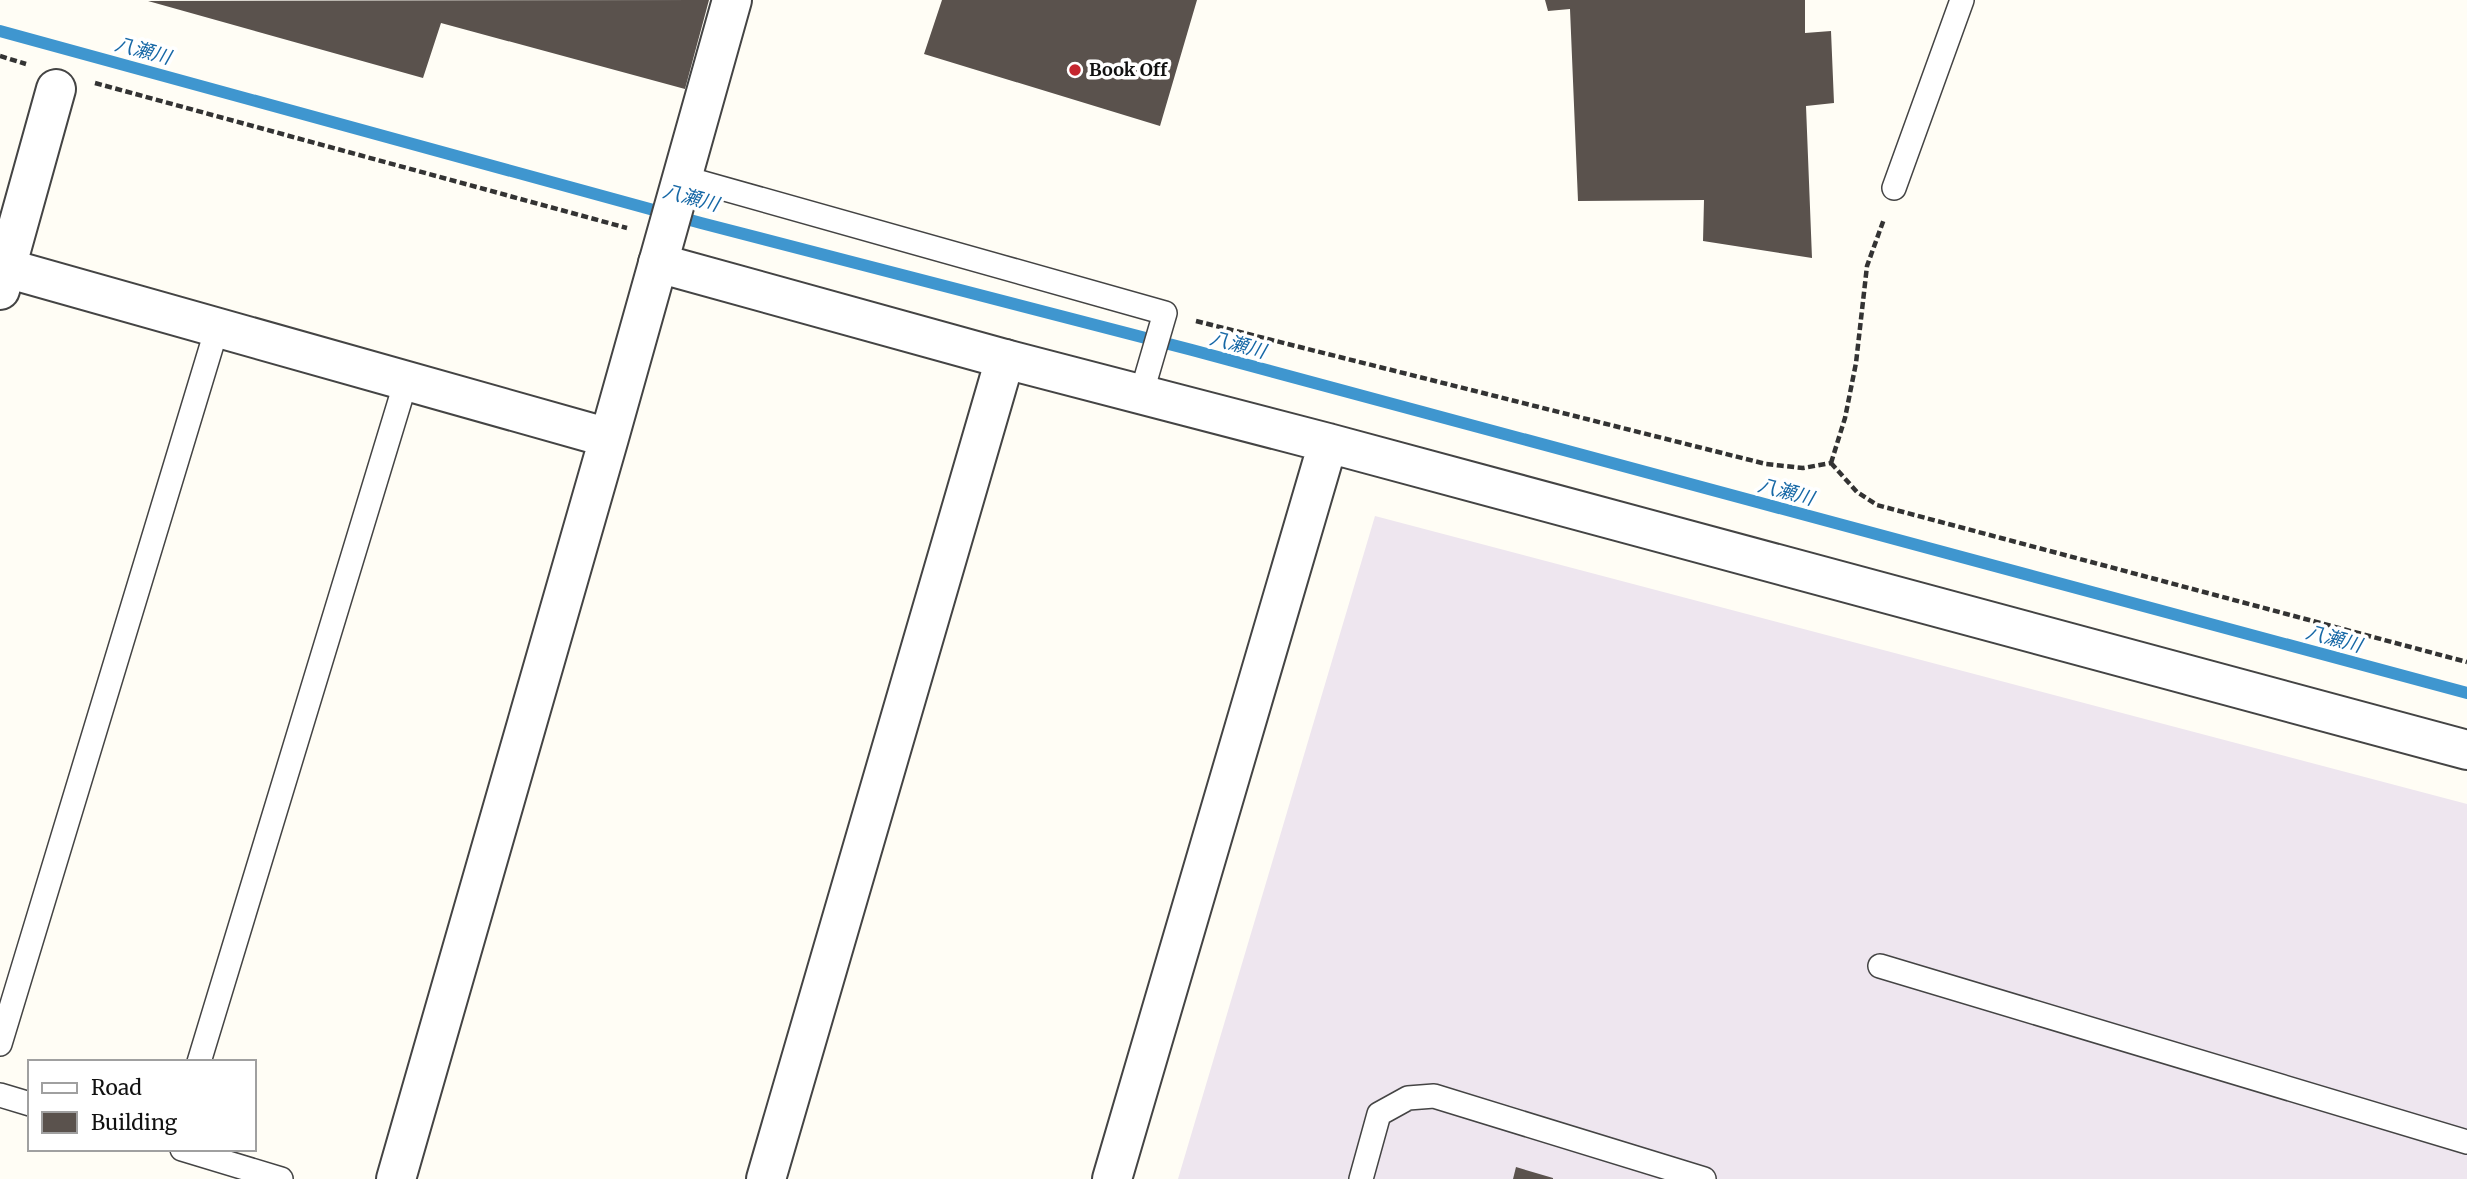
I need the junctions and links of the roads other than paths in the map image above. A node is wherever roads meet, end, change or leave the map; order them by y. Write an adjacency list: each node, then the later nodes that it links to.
1 (732, 0): 4 (street)
2 (1962, 0): 5 (lane)
3 (60, 79): 7 (street)
4 (680, 187): 6 (street); 10 (lane)
5 (1895, 188)
6 (663, 247): 9 (street); 12 (street)
7 (3, 279): 8 (street)
8 (218, 328): 11 (street); 16 (lane)
9 (1005, 359): 10 (street); 24 (street)
10 (1145, 380): 13 (street)
11 (406, 381): 12 (street); 17 (lane)
12 (609, 438): 23 (street)
13 (1328, 443): 14 (street); 25 (street)
14 (2467, 750)
15 (1880, 966): 20 (lane)
16 (0, 1044)
17 (200, 1060)
18 (0, 1095): 19 (lane)
19 (28, 1103)
20 (2467, 1142)
21 (189, 1151): 22 (lane)
22 (281, 1179)
23 (396, 1179)
24 (766, 1179)
25 (1112, 1179)
26 (1361, 1179): 27 (lane)
27 (1704, 1179)

